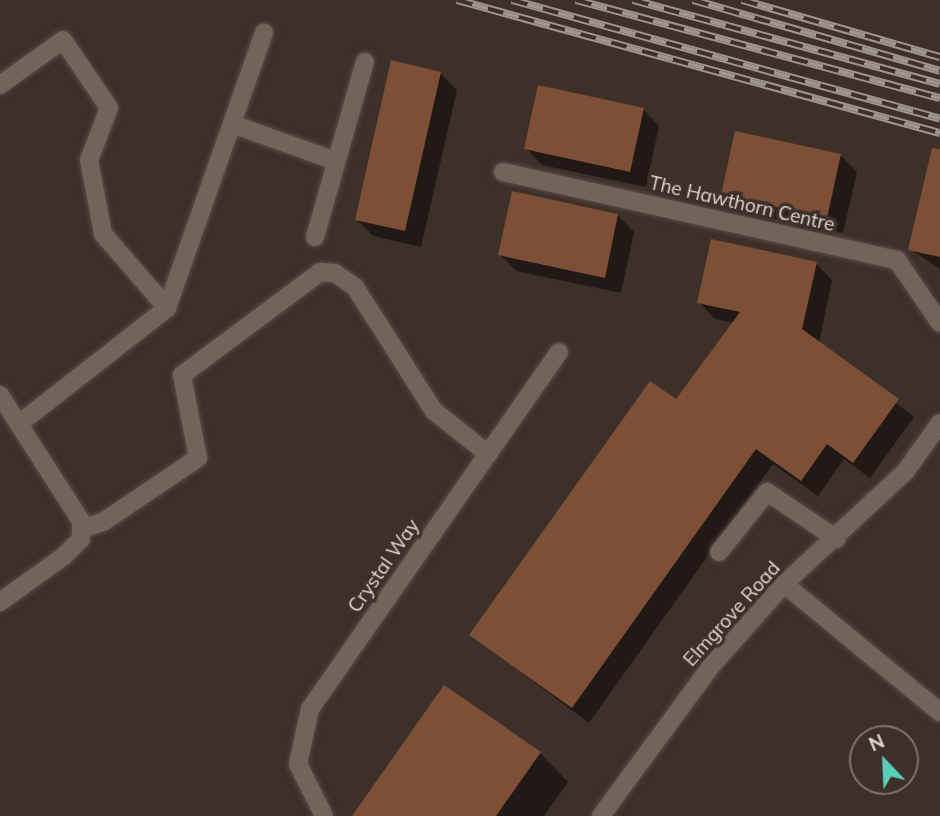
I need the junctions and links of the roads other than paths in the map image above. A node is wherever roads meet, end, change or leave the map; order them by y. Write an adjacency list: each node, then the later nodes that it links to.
1 (264, 33): 4 (street)
2 (365, 62): 5 (street)
3 (0, 85): 8 (street)
4 (232, 124): 5 (street); 8 (street)
5 (336, 161): 7 (street)
6 (503, 172): 9 (street, The Hawthorn Centre)
7 (315, 237)
8 (167, 308): 12 (street)
9 (940, 323)
10 (559, 352): 14 (street, Crystal Way)
11 (0, 395): 12 (street)
12 (20, 423): 15 (street)
13 (940, 423): 16 (street, Elmgrove Road)
14 (488, 454): 15 (street); 21 (street, Crystal Way)
15 (81, 529): 19 (street)
16 (837, 539): 17 (street); 18 (street, Elmgrove Road)
17 (719, 552)
18 (784, 584): 20 (street); 22 (street, Elmgrove Road)
19 (0, 603)
20 (940, 712)
21 (324, 816)
22 (601, 816)

